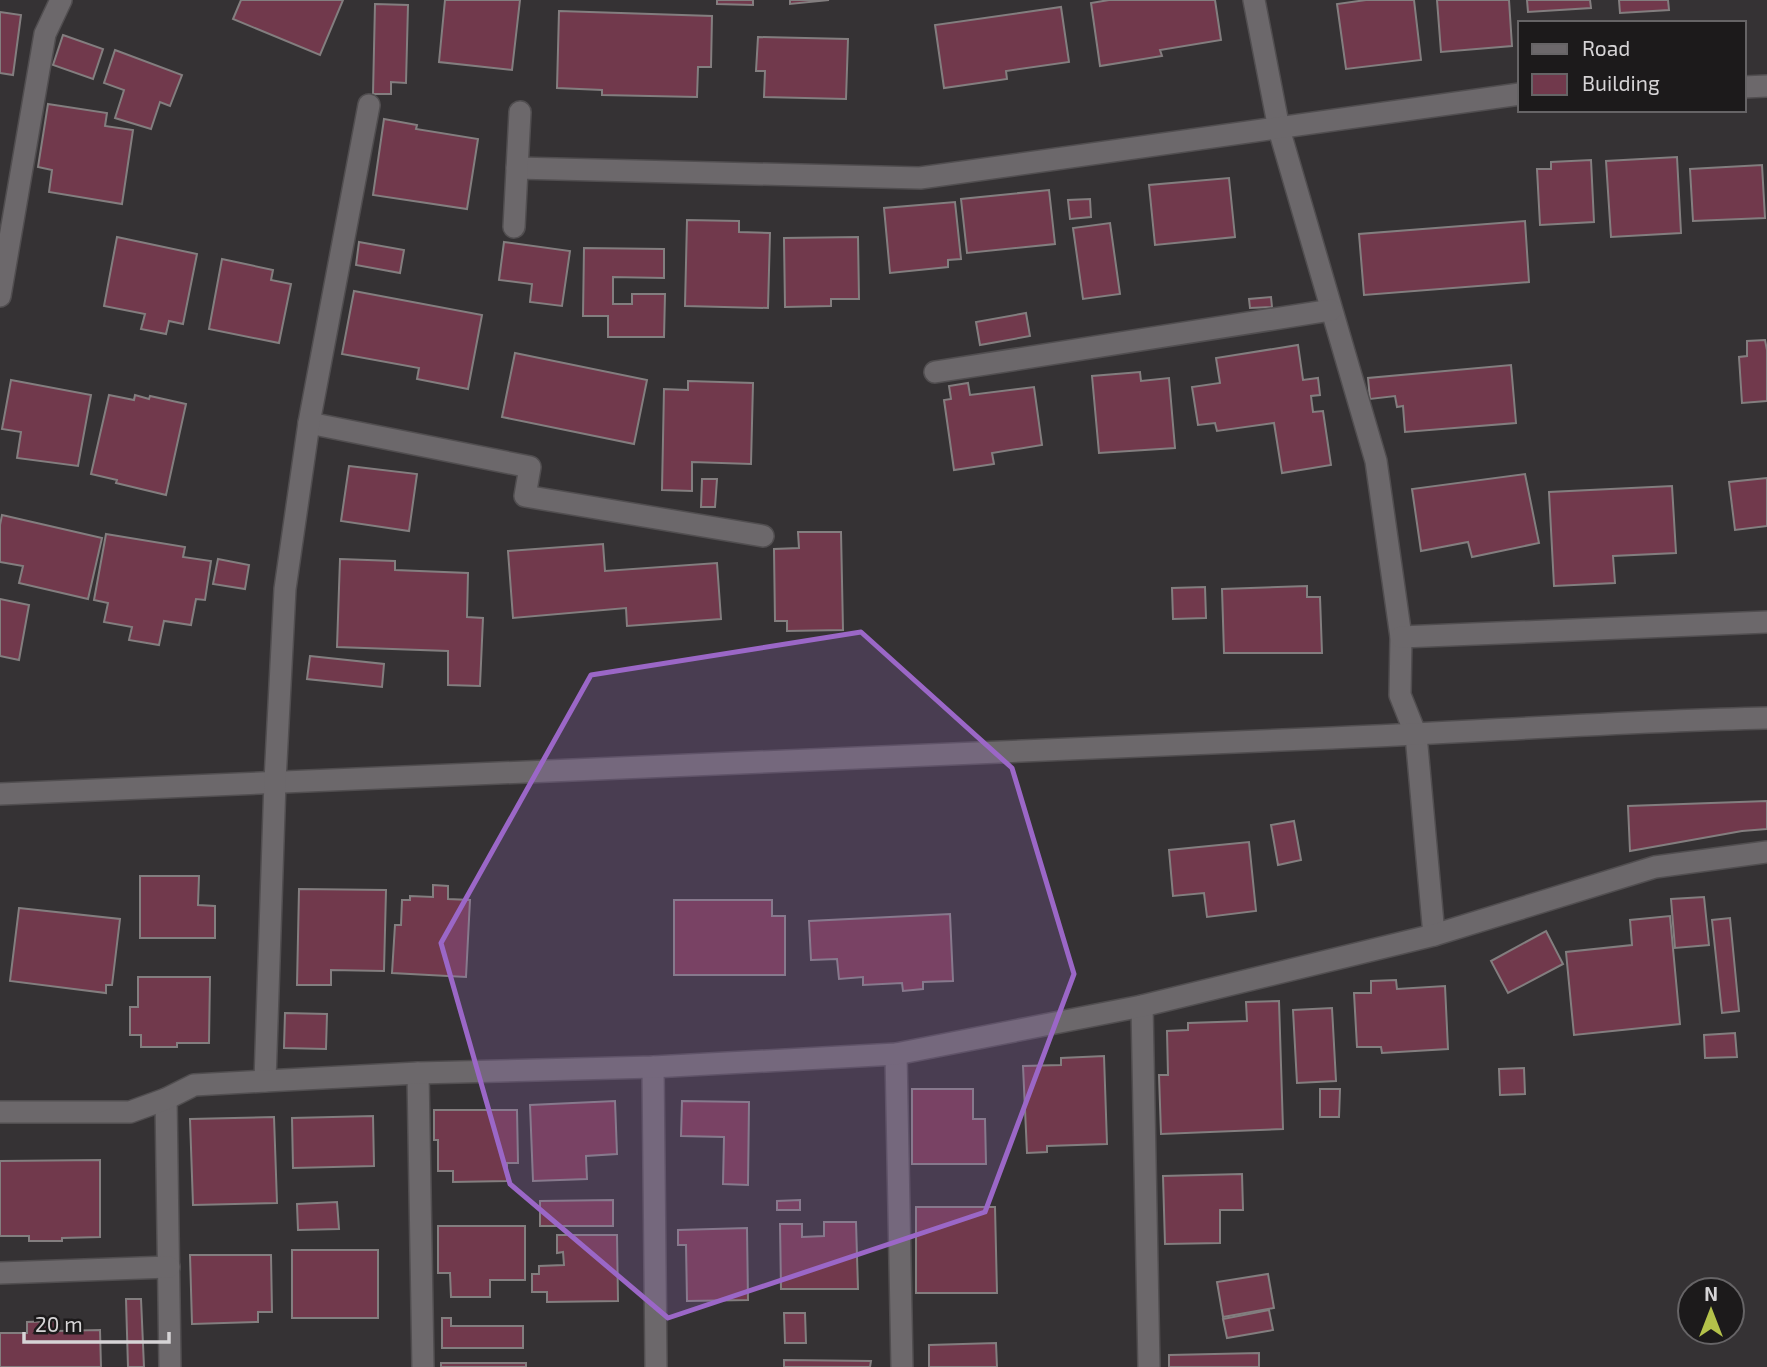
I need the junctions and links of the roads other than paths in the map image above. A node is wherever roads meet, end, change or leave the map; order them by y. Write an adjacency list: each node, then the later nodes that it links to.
1 (61, 0): 11 (street)
2 (1254, 0): 8 (street)
3 (1746, 86): 4 (street)
4 (1767, 86)
5 (1518, 94): 8 (street)
6 (369, 105): 14 (street)
7 (520, 112): 9 (street)
8 (1279, 129): 9 (street); 12 (street)
9 (517, 168): 10 (street)
10 (514, 227)
11 (0, 296)
12 (1331, 310): 13 (street); 17 (street)
13 (934, 372)
14 (309, 423): 15 (street); 20 (street)
15 (763, 536)
16 (1767, 622): 17 (street)
17 (1401, 637): 19 (street)
18 (1767, 718): 19 (street)
19 (1416, 735): 20 (street); 23 (street)
20 (275, 782): 21 (street); 28 (street)
21 (0, 794)
22 (1767, 852): 23 (street)
23 (1434, 935): 24 (street)
24 (1142, 1006): 25 (street); 37 (street)
25 (896, 1054): 26 (street); 36 (street)
26 (653, 1067): 27 (street); 35 (street)
27 (418, 1073): 28 (street); 34 (street)
28 (265, 1081): 29 (street)
29 (166, 1099): 30 (street); 31 (street)
30 (0, 1112)
31 (169, 1267): 32 (street); 33 (street)
32 (0, 1273)
33 (170, 1367)
34 (423, 1367)
35 (656, 1367)
36 (902, 1367)
37 (1149, 1367)

